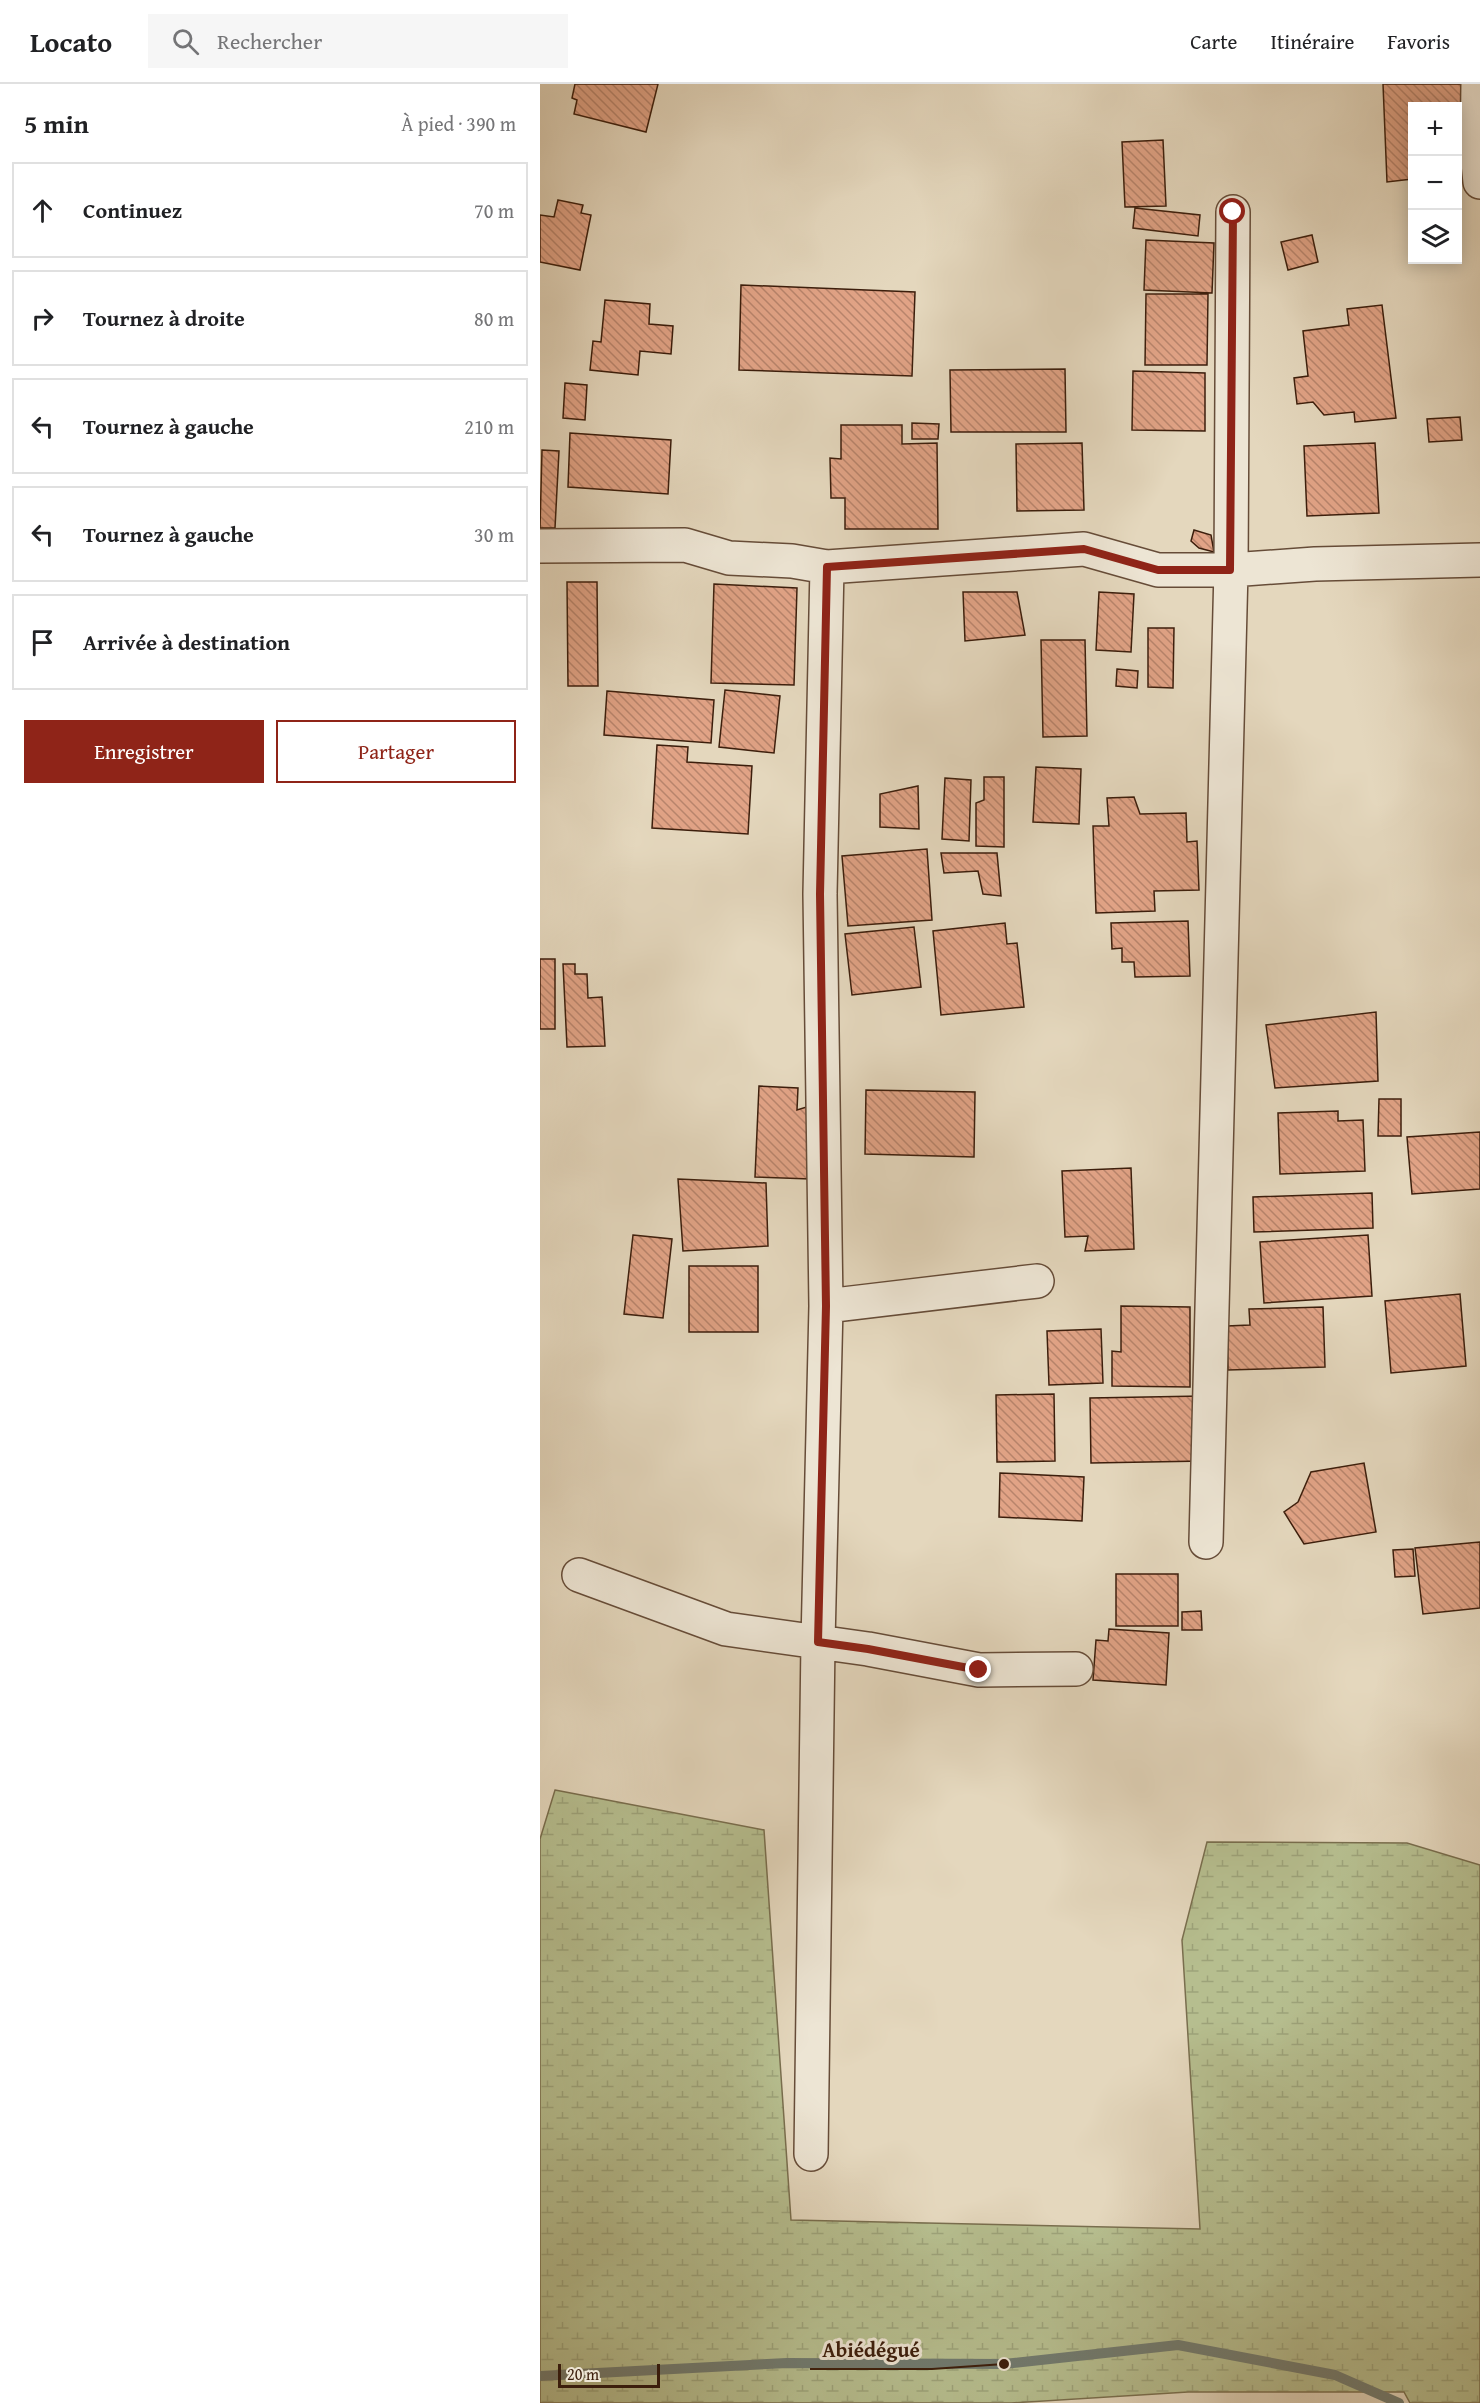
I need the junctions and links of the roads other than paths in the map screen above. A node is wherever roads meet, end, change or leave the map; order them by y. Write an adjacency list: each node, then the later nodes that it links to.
1 (1478, 84): 2 (street)
2 (1480, 182)
3 (1233, 212): 7 (street)
4 (540, 546): 6 (street)
5 (1480, 560): 7 (street)
6 (827, 567): 7 (street); 9 (street)
7 (1230, 570): 10 (street)
8 (1037, 1281): 9 (street)
9 (826, 1306): 12 (street)
10 (1206, 1542)
11 (579, 1575): 12 (street)
12 (818, 1642): 13 (street); 14 (street)
13 (1076, 1669)
14 (811, 2154)

